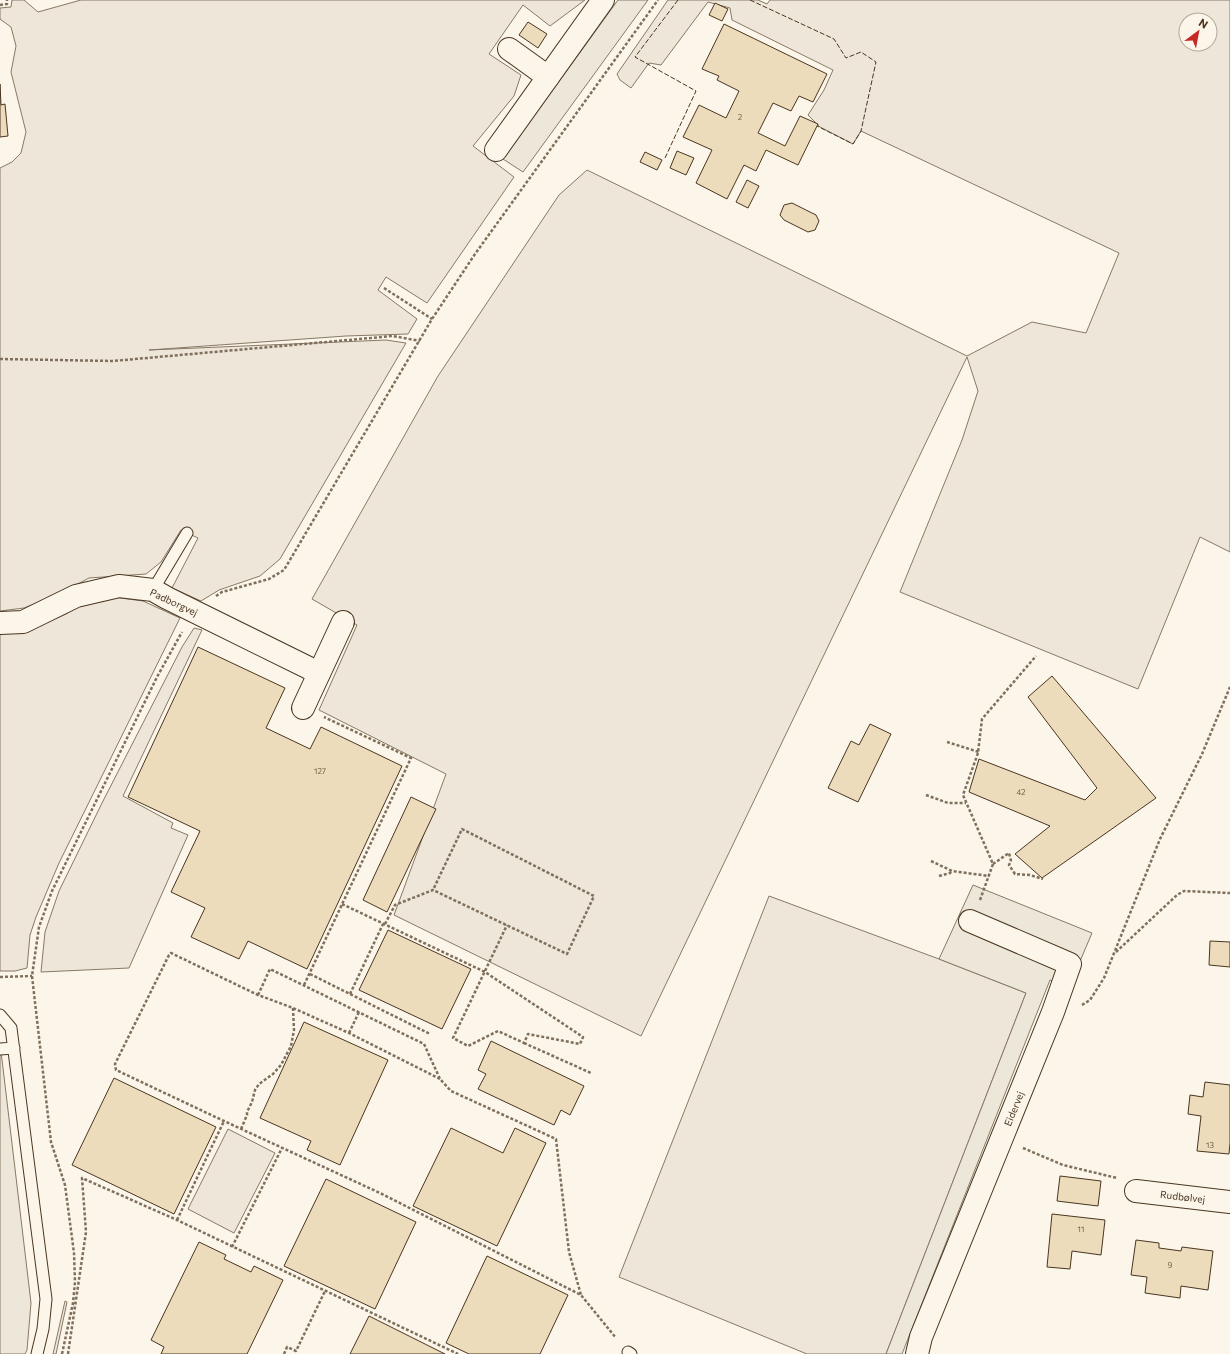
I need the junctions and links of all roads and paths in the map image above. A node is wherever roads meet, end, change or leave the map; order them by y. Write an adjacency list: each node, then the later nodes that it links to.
1 (7, 0): 4 (path)
2 (603, 0): 6 (street)
3 (658, 0): 9 (path)
4 (0, 5)
5 (509, 49): 6 (street)
6 (548, 77): 7 (street)
7 (496, 150)
8 (384, 288): 9 (path)
9 (432, 320): 10 (path)
10 (420, 341): 11 (path); 14 (path)
11 (0, 359)
12 (187, 533): 13 (lane)
13 (153, 590): 14 (street, Padborgvej); 16 (street, Padborgvej)
14 (194, 611): 18 (street, Padborgvej); 40 (path)
15 (343, 622): 18 (street)
16 (0, 623)
17 (1036, 656): 22 (path)
18 (319, 673): 20 (street)
19 (1230, 687): 37 (path)
20 (303, 708): 33 (path)
21 (947, 742): 22 (path)
22 (978, 752): 24 (path)
23 (926, 795): 24 (path)
24 (966, 802): 26 (path)
25 (931, 861): 27 (path)
26 (993, 864): 29 (path); 30 (path)
27 (952, 871): 28 (path); 29 (path)
28 (939, 876)
29 (989, 876): 34 (path)
30 (1043, 879)
31 (432, 890): 35 (path); 36 (path); 36 (path)
32 (1230, 893): 37 (path)
33 (342, 904): 35 (path); 39 (path)
34 (970, 921): 47 (street, Eidervej)
35 (384, 924): 38 (path); 43 (path)
36 (507, 925): 38 (path)
37 (1115, 953): 47 (path)
38 (486, 972): 51 (path); 51 (path)
39 (310, 974): 42 (path); 43 (path)
40 (32, 976): 41 (path); 68 (path)
41 (0, 977)
42 (304, 985): 44 (path); 46 (path)
43 (350, 994): 50 (path)
44 (258, 995): 45 (path); 56 (path)
45 (293, 1008): 49 (path); 57 (path)
46 (359, 1012): 49 (path); 55 (path)
47 (1053, 1012): 58 (street, Eidervej)
48 (0, 1015): 52 (lane)
49 (349, 1033): 55 (path)
50 (430, 1034)
51 (524, 1043): 54 (path)
52 (14, 1048): 53 (lane); 67 (lane)
53 (0, 1049)
54 (590, 1073)
55 (440, 1080): 65 (path)
56 (224, 1121): 57 (path); 62 (path)
57 (241, 1129): 59 (path)
58 (1001, 1139): 60 (path); 72 (street, Eidervej)
59 (282, 1148): 63 (path); 65 (path)
60 (1136, 1191): 61 (street, Rudbølvej)
61 (1230, 1202)
62 (177, 1220): 63 (path); 69 (path)
63 (232, 1247): 64 (path)
64 (325, 1291): 70 (path); 71 (path)
65 (581, 1295): 66 (path)
66 (630, 1353)
67 (37, 1354)
68 (62, 1354)
69 (68, 1354)
70 (284, 1354)
71 (458, 1354)
72 (917, 1354)

